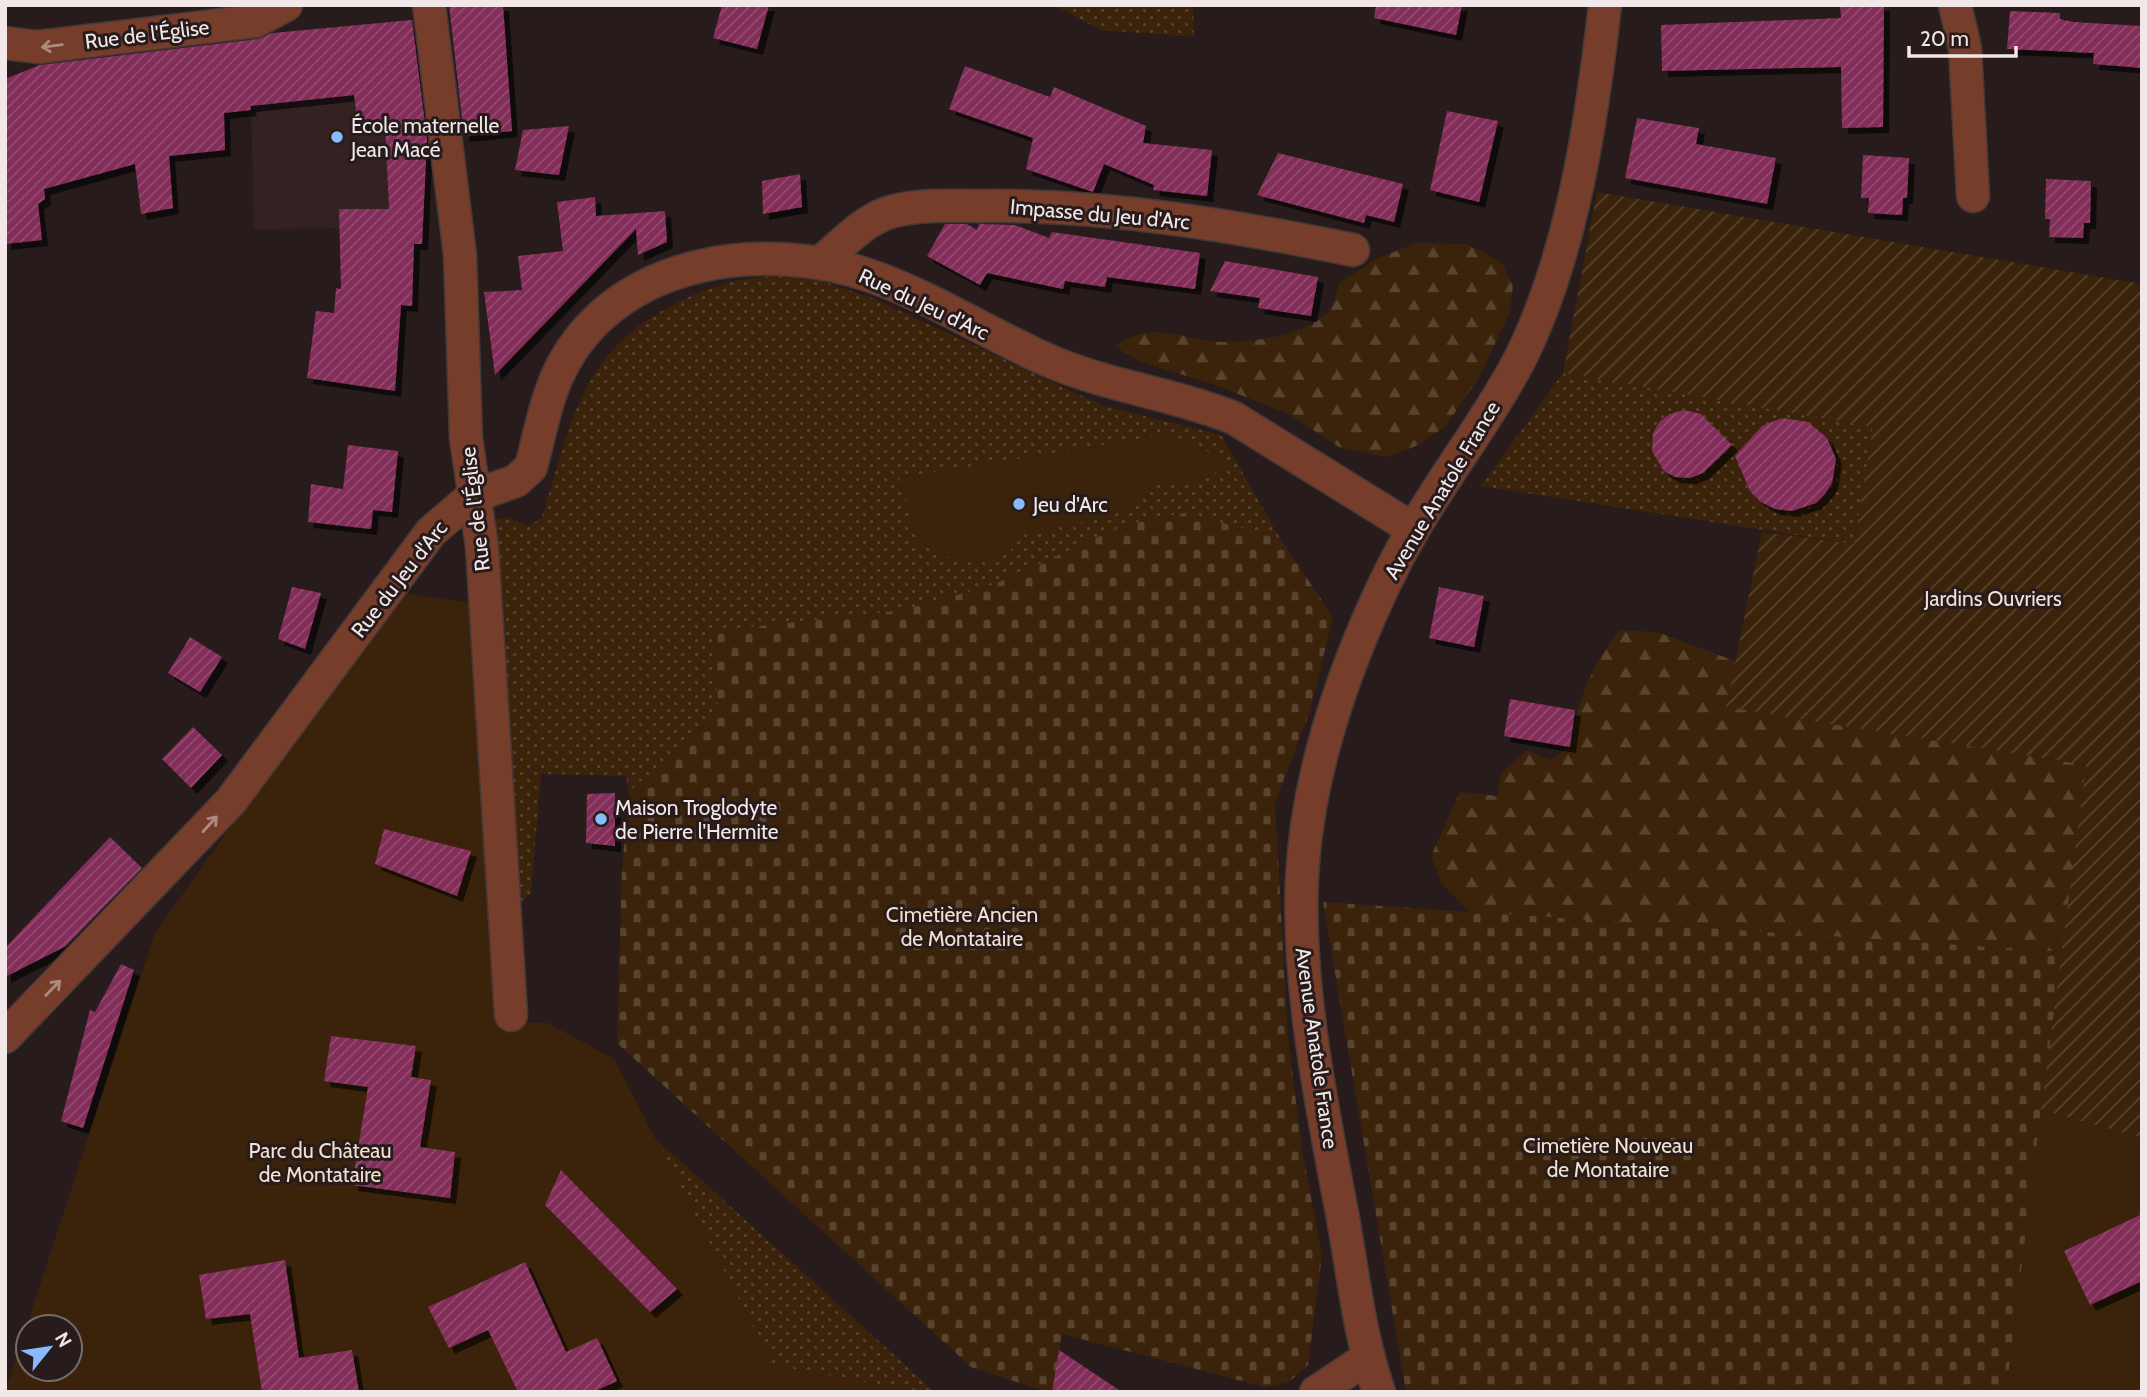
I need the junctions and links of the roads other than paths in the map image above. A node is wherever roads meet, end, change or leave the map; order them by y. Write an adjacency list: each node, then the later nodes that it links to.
1 (286, 5): 5 (street, Rue de l'Église, one-way to 5)
2 (429, 5): 9 (street, Rue de l'Église)
3 (1605, 5): 10 (street, Avenue Anatole France)
4 (1955, 5): 6 (street)
5 (5, 43)
6 (1973, 196)
7 (1353, 250): 8 (street, Impasse du Jeu d'Arc)
8 (821, 262): 9 (street, Rue du Jeu d'Arc); 10 (street, Rue du Jeu d'Arc)
9 (473, 496): 11 (street, Rue de l'Église); 12 (street, Rue du Jeu d'Arc, one-way to 9)
10 (1413, 528): 13 (street, Avenue Anatole France)
11 (510, 1014)
12 (5, 1037)
13 (1369, 1357): 14 (street); 15 (street, Avenue Anatole France)
14 (1316, 1392)
15 (1378, 1392)

